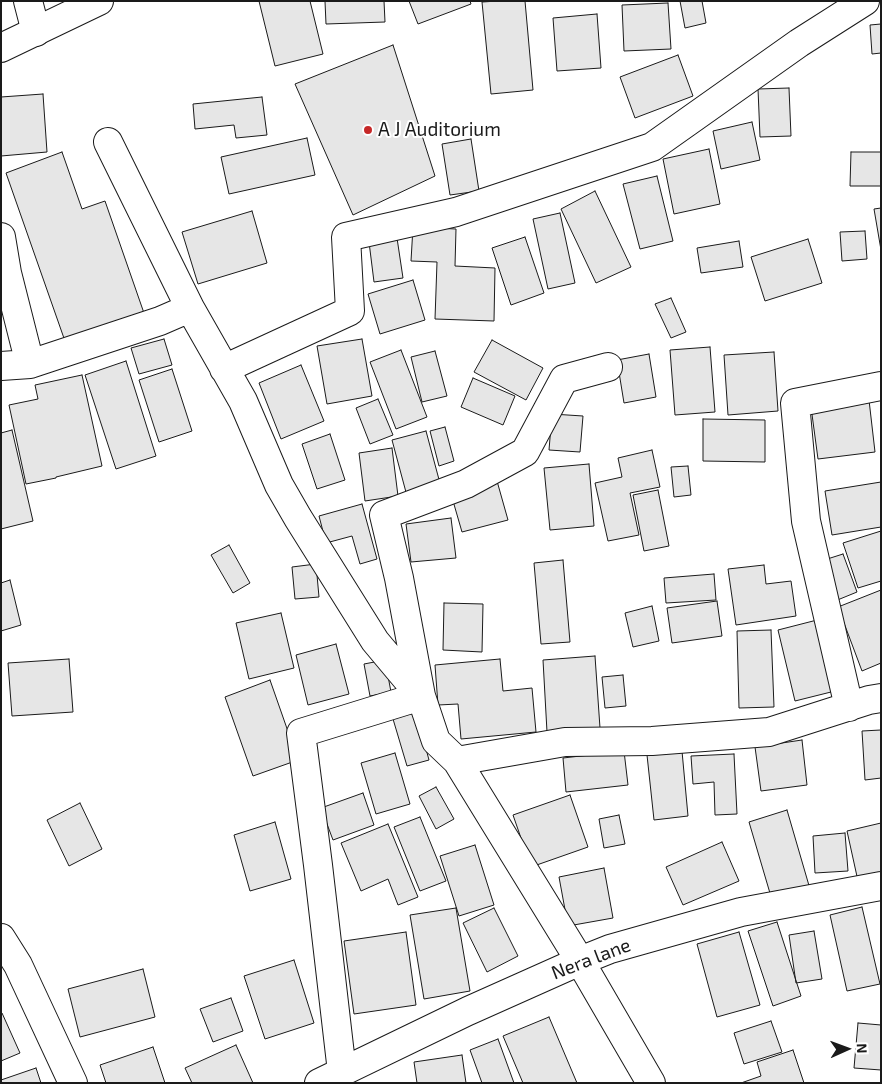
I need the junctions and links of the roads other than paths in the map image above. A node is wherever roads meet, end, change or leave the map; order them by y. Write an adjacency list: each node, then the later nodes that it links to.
1 (28, 1): 4 (street)
2 (99, 1): 4 (street)
3 (865, 1): 12 (street)
4 (36, 32): 5 (street)
5 (1, 48)
6 (108, 142): 8 (street)
7 (1, 237): 9 (street)
8 (190, 308): 9 (street); 12 (street)
9 (30, 364): 10 (street)
10 (1, 366)
11 (608, 367): 14 (street)
12 (224, 369): 14 (street)
13 (881, 386): 16 (street)
14 (421, 696): 17 (street); 21 (street)
15 (881, 698): 16 (street)
16 (849, 707): 17 (street)
17 (457, 761): 20 (street)
18 (881, 886): 20 (street, Nera lane)
19 (1, 938): 22 (street)
20 (580, 961): 21 (street, Nera lane); 23 (street)
21 (330, 1077)
22 (73, 1083)
23 (651, 1083)

